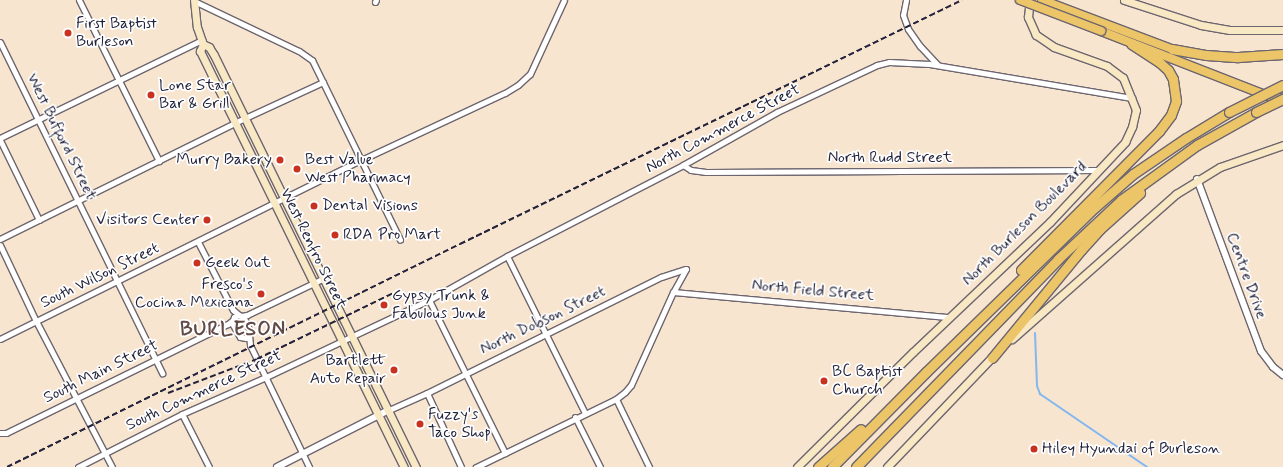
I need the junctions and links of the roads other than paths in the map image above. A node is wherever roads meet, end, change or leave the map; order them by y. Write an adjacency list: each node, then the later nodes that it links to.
1 (79, 0): 16 (street)
2 (193, 0): 11 (main road, West Renfro Street); 17 (street)
3 (564, 0): 28 (street, South Wilson Street)
4 (906, 0): 15 (street)
5 (1020, 0): 12 (main road, bridge)
6 (1033, 0): 20 (main road, North Burleson Boulevard)
7 (1042, 0): 13 (main road)
8 (1124, 0): 9 (main road)
9 (1283, 30)
10 (0, 42): 23 (street, West Bufford Street)
11 (202, 42): 16 (street); 22 (main road, West Renfro Street); 24 (main road, West Renfro Street)
12 (1131, 44): 19 (main road); 45 (highway)
13 (1172, 49): 14 (highway)
14 (1283, 54)
15 (939, 66): 20 (street, North Commerce Street); 30 (street, North Commerce Street)
16 (119, 80): 23 (street); 29 (street)
17 (323, 82): 22 (street); 28 (street)
18 (1283, 85): 45 (highway, bridge)
19 (1272, 97): 21 (highway)
20 (1132, 98): 31 (main road, North Burleson Boulevard)
21 (1283, 99): 27 (highway, bridge)
22 (245, 118): 24 (street); 33 (main road, West Renfro Street)
23 (37, 120): 25 (street); 34 (street, West Bufford Street)
24 (236, 122): 29 (street); 35 (main road, West Renfro Street)
25 (0, 139): 36 (street)
26 (1283, 145): 32 (main road)
27 (1184, 155): 60 (highway); 93 (highway)
28 (361, 160): 33 (street, South Wilson Street); 38 (street)
29 (159, 161): 34 (street)
30 (683, 165): 31 (street, North Rudd Street); 41 (street, North Commerce Street)
31 (1099, 170): 50 (main road, North Burleson Boulevard)
32 (1197, 179): 60 (main road); 65 (street, Centre Drive)
33 (284, 198): 35 (street, South Wilson Street); 42 (main road, West Renfro Street)
34 (77, 201): 36 (street); 43 (street, West Bufford Street)
35 (275, 203): 39 (street, South Wilson Street); 44 (main road, West Renfro Street)
36 (39, 220): 37 (street)
37 (0, 239)
38 (400, 240)
39 (198, 242): 43 (street, South Wilson Street); 48 (street)
40 (0, 245): 52 (street)
41 (506, 256): 47 (street, North Commerce Street); 53 (street)
42 (324, 278): 44 (street); 55 (main road, West Renfro Street)
43 (118, 281): 52 (street, South Wilson Street); 61 (street, West Bufford Street)
44 (314, 282): 49 (street); 58 (main road, West Renfro Street)
45 (1009, 290): 62 (highway)
46 (673, 292): 50 (street, North Field Street); 53 (street, North Dobson Street); 69 (street)
47 (429, 300): 55 (street, North Commerce Street); 64 (street)
48 (233, 310): 49 (street); 51 (street)
49 (240, 316): 51 (street, South Main Street); 54 (street)
50 (950, 317): 90 (main road, North Burleson Boulevard)
51 (233, 319): 56 (street); 61 (street, South Main Street)
52 (36, 322): 57 (street, South Wilson Street); 68 (street)
53 (545, 334): 64 (street, North Dobson Street); 71 (street)
54 (249, 336): 56 (street); 59 (street)
55 (352, 336): 58 (street, South Commerce Street); 70 (main road, West Renfro Street)
56 (242, 338): 59 (street)
57 (0, 339)
58 (342, 340): 66 (street, South Commerce Street); 73 (main road, West Renfro Street)
59 (251, 346): 66 (street)
60 (992, 358): 94 (main road)
61 (155, 360): 63 (street, West Bufford Street); 68 (street, South Main Street)
62 (926, 372): 91 (highway); 92 (highway)
63 (162, 374)
64 (466, 374): 67 (street, North Dobson Street); 76 (street)
65 (1283, 374)
66 (266, 377): 72 (street, South Commerce Street); 78 (street)
67 (427, 393): 70 (street, North Dobson Street); 86 (street)
68 (77, 398): 75 (street, South Main Street); 77 (street)
69 (616, 399): 71 (street); 89 (street)
70 (389, 410): 73 (street); 85 (main road, West Renfro Street)
71 (585, 413): 74 (street)
72 (182, 414): 77 (street, South Commerce Street); 81 (street)
73 (379, 414): 78 (street); 84 (main road, West Renfro Street)
74 (575, 417): 76 (street); 88 (street)
75 (0, 433)
76 (505, 453): 87 (street)
77 (105, 454): 79 (street, South Commerce Street); 80 (street)
78 (302, 454): 82 (street); 83 (street)
79 (78, 467)
80 (112, 467)
81 (209, 467)
82 (277, 467)
83 (309, 467)
84 (404, 467)
85 (416, 467)
86 (461, 467)
87 (476, 467)
88 (600, 467)
89 (649, 467)
90 (797, 467)
91 (818, 467)
92 (832, 467)
93 (856, 467)
94 (887, 467)

